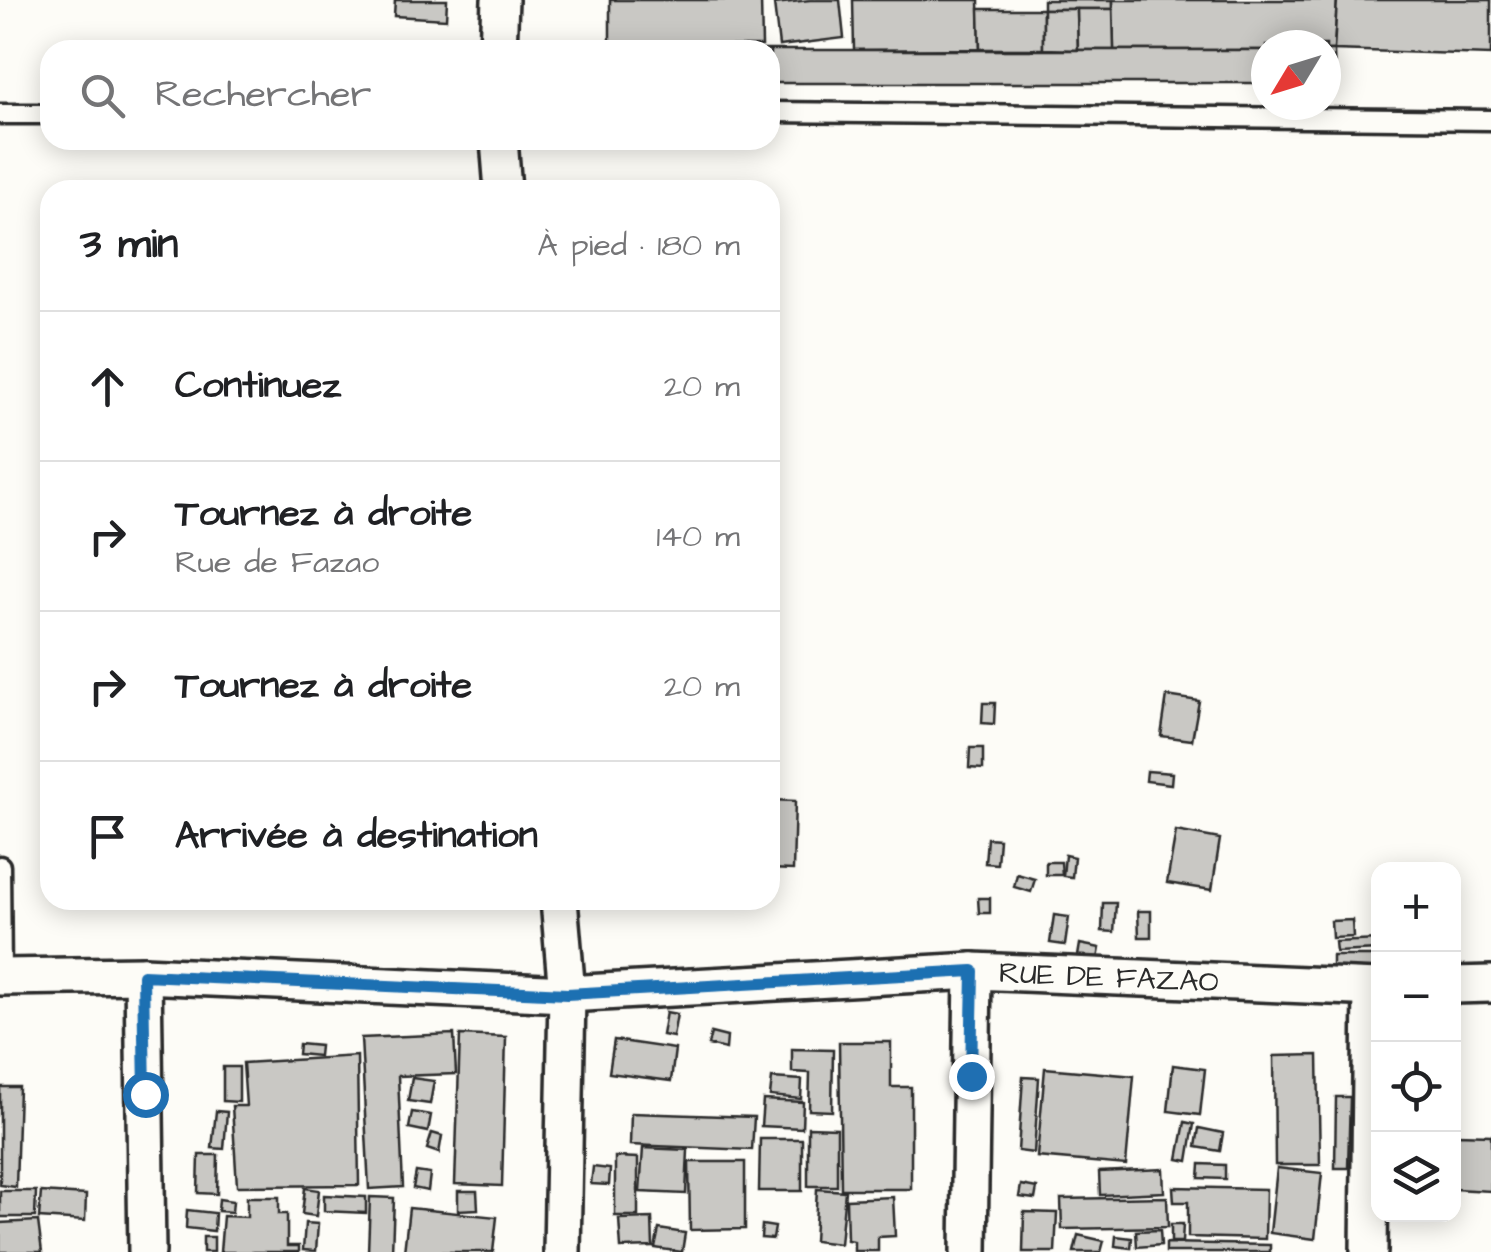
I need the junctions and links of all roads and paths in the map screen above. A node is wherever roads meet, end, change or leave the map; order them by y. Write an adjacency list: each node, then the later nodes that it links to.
1 (500, 0): 2 (street)
2 (498, 40)
3 (780, 112): 6 (lane)
4 (0, 114): 5 (lane)
5 (40, 114)
6 (1491, 120)
7 (500, 150): 8 (street)
8 (502, 180)
9 (0, 866): 13 (lane)
10 (561, 910): 17 (street)
11 (973, 971): 16 (street, RUE DE FAZAO); 17 (street, RUE DE FAZAO); 21 (street)
12 (143, 975): 13 (street, RUE DE FAZAO); 17 (street, RUE DE FAZAO); 19 (street)
13 (0, 978)
14 (1491, 984): 15 (street)
15 (1461, 986)
16 (1371, 988)
17 (567, 994): 20 (street)
18 (1374, 1042): 22 (street)
19 (147, 1252)
20 (562, 1252)
21 (968, 1252)
22 (1369, 1252)

